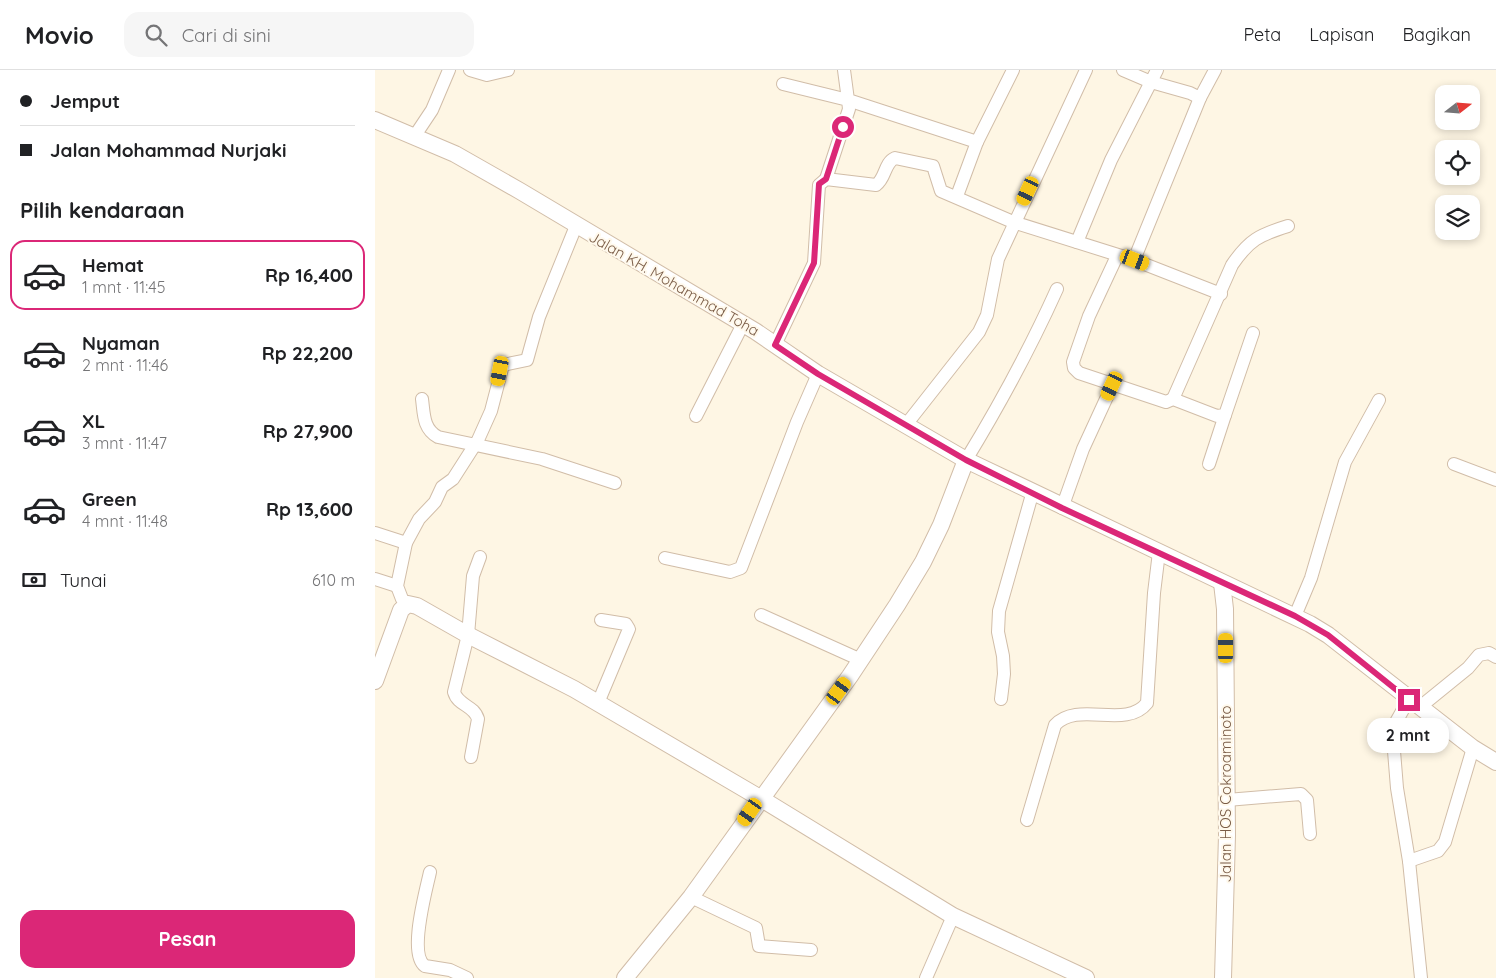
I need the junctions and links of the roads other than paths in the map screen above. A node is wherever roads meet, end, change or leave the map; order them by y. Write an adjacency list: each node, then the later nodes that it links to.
1 (449, 70): 15 (street)
2 (470, 70): 3 (street)
3 (508, 70)
4 (844, 70): 13 (street)
5 (1013, 70): 16 (street)
6 (1086, 70): 19 (street)
7 (1123, 70): 10 (street)
8 (1157, 70): 10 (street)
9 (1215, 70): 12 (street)
10 (1151, 82): 12 (street); 22 (street)
11 (783, 84): 13 (street)
12 (1201, 98): 24 (street)
13 (849, 104): 16 (street); 17 (street)
14 (375, 120): 15 (street, Jalan KH. Mohammad Toha)
15 (414, 137): 20 (street, Jalan KH. Mohammad Toha)
16 (977, 142): 18 (street)
17 (826, 179): 18 (street); 29 (street)
18 (950, 193): 19 (street)
19 (1013, 222): 22 (street); 37 (street)
20 (576, 226): 27 (street, Jalan KH. Mohammad Toha); 38 (street)
21 (1288, 226): 26 (street)
22 (1077, 242): 23 (street)
23 (1117, 256): 24 (street); 31 (street)
24 (1135, 260): 26 (street)
25 (1057, 289): 39 (street)
26 (1221, 294): 33 (street)
27 (743, 324): 29 (street, Jalan KH. Mohammad Toha); 36 (street)
28 (1253, 333): 35 (street)
29 (775, 345): 30 (street, Jalan KH. Mohammad Toha)
30 (818, 374): 37 (street, Jalan KH. Mohammad Toha); 50 (street)
31 (1112, 386): 33 (street); 45 (street)
32 (422, 399): 38 (street)
33 (1173, 399): 35 (street)
34 (1379, 400): 58 (street)
35 (1225, 415): 40 (street)
36 (696, 416)
37 (905, 426): 39 (street, Jalan KH. Mohammad Toha)
38 (475, 444): 43 (street); 47 (street)
39 (966, 460): 44 (street, Jalan KH. Mohammad Toha); 62 (street)
40 (1209, 464)
41 (1454, 464): 42 (street)
42 (1496, 480)
43 (615, 483)
44 (1033, 492): 45 (street, Jalan KH. Mohammad Toha); 64 (street)
45 (1062, 508): 48 (street, Jalan KH. Mohammad Toha)
46 (375, 534): 47 (street)
47 (406, 543): 53 (street)
48 (1159, 552): 52 (street, Jalan KH. Mohammad Toha); 72 (street)
49 (481, 556): 60 (street)
50 (665, 558)
51 (375, 579): 53 (street)
52 (1222, 583): 54 (street, Jalan KH. Mohammad Toha); 56 (street, Jalan HOS Cokroaminoto)
53 (397, 586): 55 (street)
54 (1243, 592): 56 (street); 58 (street, Jalan KH. Mohammad Toha)
55 (408, 604): 60 (street); 63 (street)
56 (1225, 609): 71 (street, Jalan HOS Cokroaminoto)
57 (761, 614): 62 (street)
58 (1295, 616): 66 (street, Jalan KH. Mohammad Toha)
59 (601, 620): 65 (street)
60 (468, 635): 65 (street); 68 (street)
61 (1496, 656): 66 (street)
62 (861, 660): 70 (street)
63 (375, 681)
64 (1001, 699)
65 (598, 703): 70 (street)
66 (1415, 704): 67 (street, Jalan KH. Mohammad Toha); 74 (street)
67 (1473, 748): 69 (street, Jalan KH. Mohammad Toha); 74 (street)
68 (471, 757)
69 (1496, 762)
70 (760, 798): 76 (street); 77 (street)
71 (1227, 800): 73 (street); 83 (street, Jalan HOS Cokroaminoto)
72 (1027, 820)
73 (1310, 834)
74 (1409, 861): 84 (street)
75 (430, 872): 79 (street)
76 (691, 897): 78 (street); 80 (street)
77 (953, 916): 81 (street); 82 (street)
78 (811, 950)
79 (467, 978)
80 (625, 978)
81 (927, 978)
82 (1086, 978)
83 (1223, 978)
84 (1421, 978)

